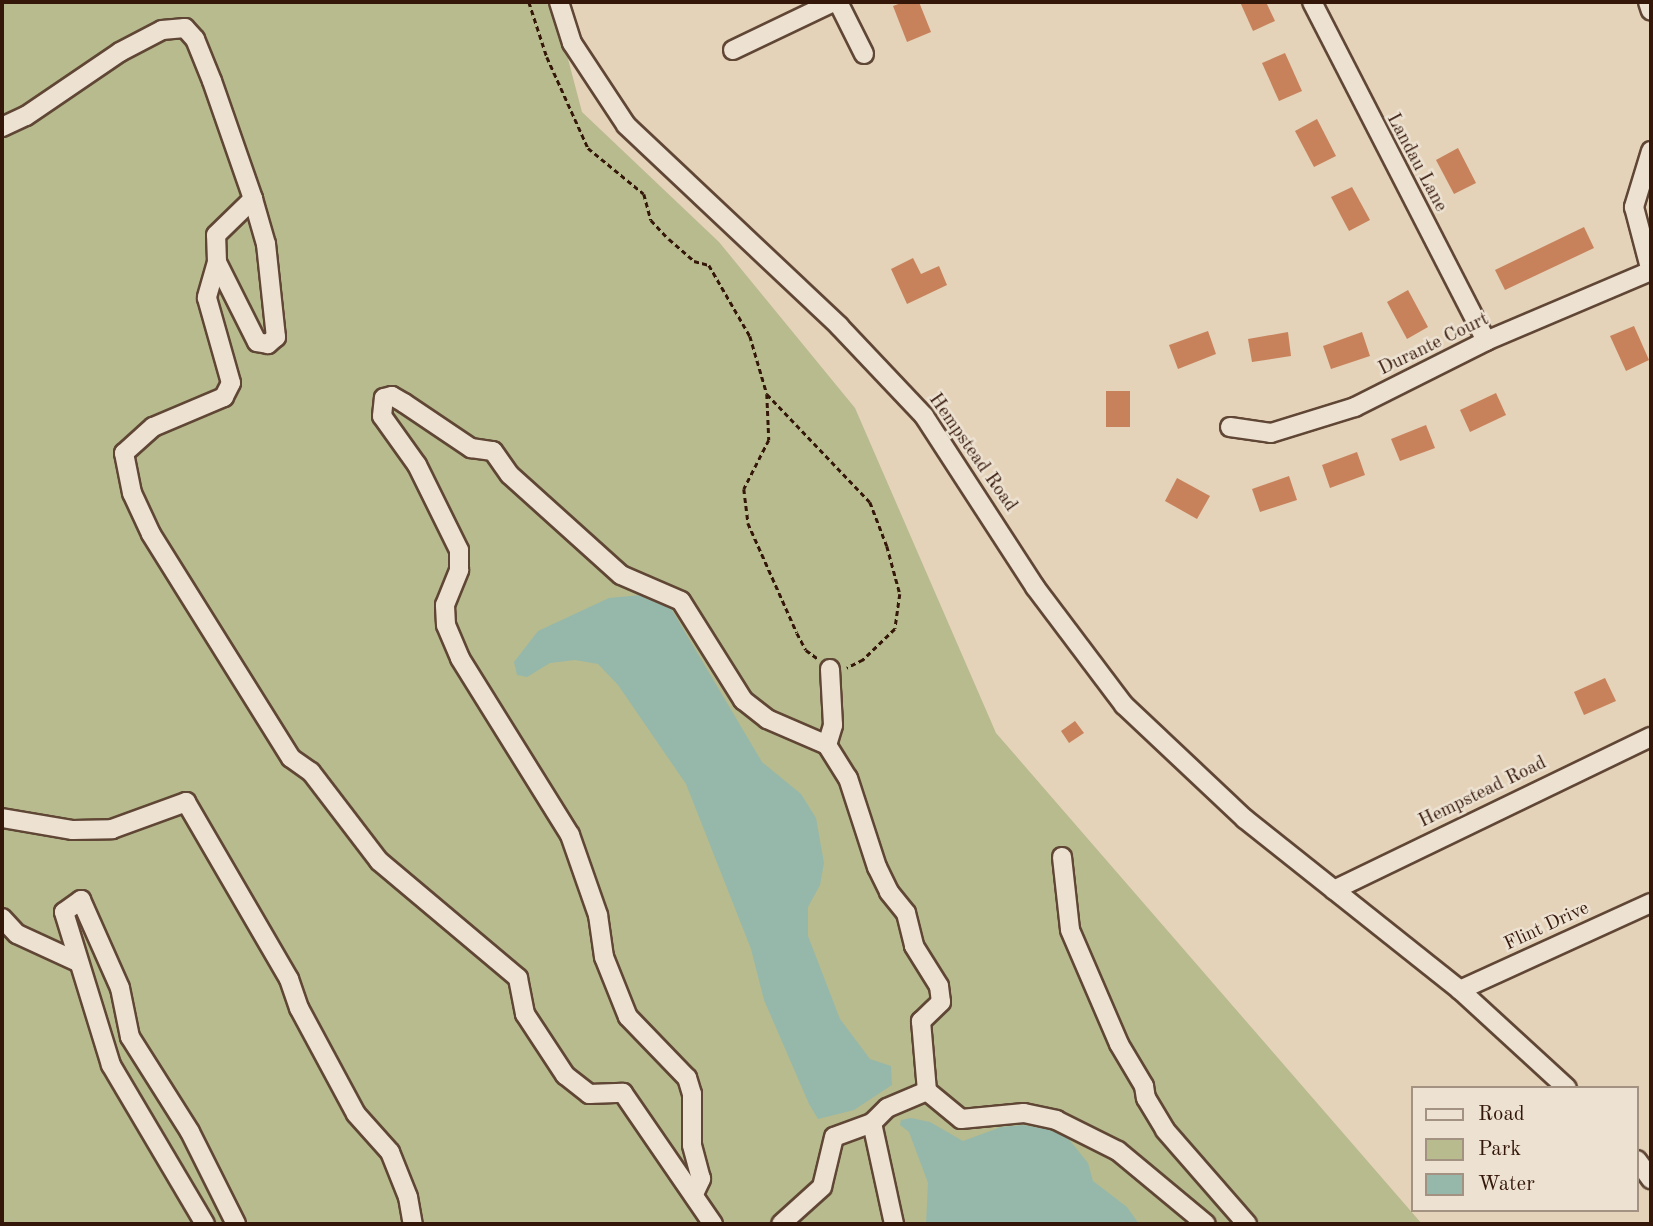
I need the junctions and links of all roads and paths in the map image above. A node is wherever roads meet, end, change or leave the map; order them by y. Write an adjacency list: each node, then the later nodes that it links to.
1 (529, 2): 15 (path)
2 (559, 2): 22 (street, Hempstead Road)
3 (836, 2): 7 (street); 8 (street)
4 (1312, 2): 14 (street, Landau Lane)
5 (1648, 2): 6 (street)
6 (1651, 11)
7 (733, 50)
8 (864, 54)
9 (2, 127): 11 (street)
10 (1651, 151): 13 (street)
11 (253, 199): 12 (street); 12 (street)
12 (217, 262): 32 (street)
13 (1651, 272): 14 (street, Durante Court)
14 (1486, 341): 16 (street, Durante Court)
15 (767, 394): 17 (path); 17 (path)
16 (1230, 427)
17 (830, 668): 19 (street)
18 (1651, 737): 22 (street, Hempstead Road)
19 (827, 744): 28 (street); 32 (street)
20 (2, 818): 35 (street)
21 (1062, 857): 40 (street)
22 (1334, 890): 26 (street, Hempstead Road)
23 (1651, 903): 26 (street, Flint Drive)
24 (2, 918): 25 (street)
25 (78, 962): 33 (street); 34 (street)
26 (1460, 990): 27 (street, Hempstead Road)
27 (1565, 1086)
28 (927, 1091): 29 (street); 39 (street)
29 (872, 1123): 37 (street); 38 (street)
30 (1639, 1163): 31 (street)
31 (1651, 1179)
32 (694, 1194): 36 (street)
33 (205, 1224)
34 (236, 1224)
35 (413, 1224)
36 (713, 1224)
37 (781, 1224)
38 (894, 1224)
39 (1206, 1224)
40 (1247, 1224)

